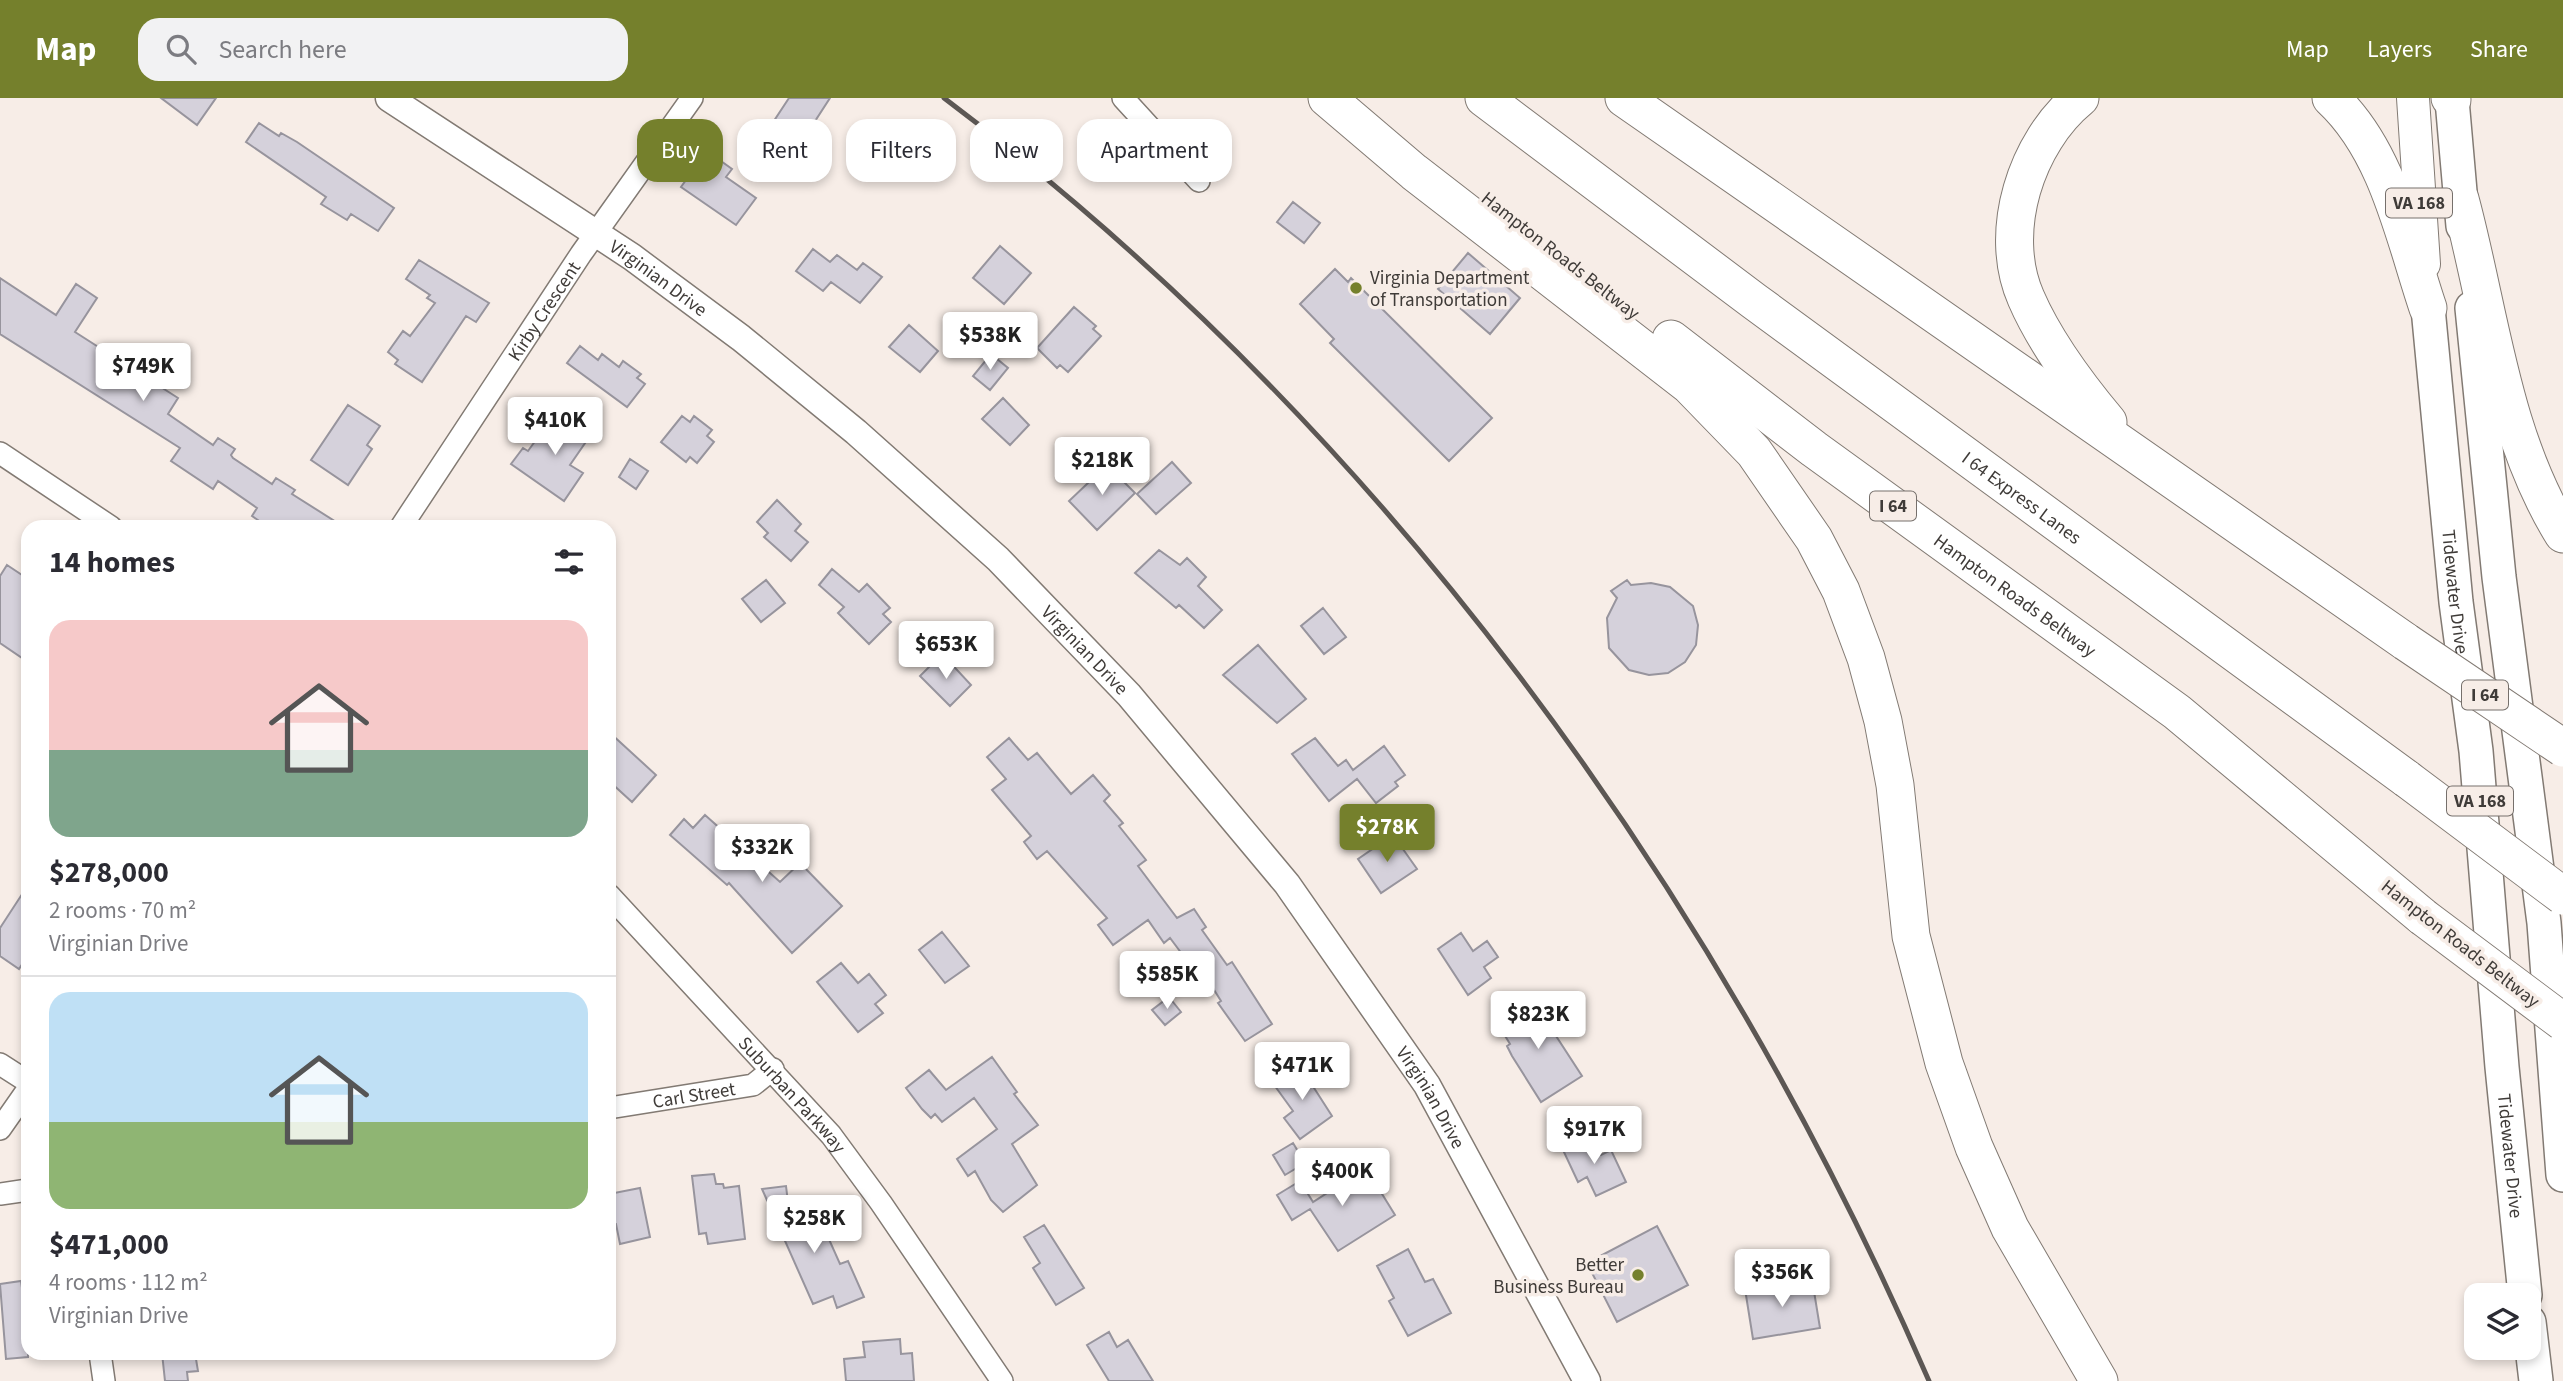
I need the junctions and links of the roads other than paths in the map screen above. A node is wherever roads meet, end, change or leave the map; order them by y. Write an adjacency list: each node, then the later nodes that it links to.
1 (390, 98): 14 (street, Virginian Drive)
2 (692, 98): 14 (street, Kirby Crescent)
3 (1123, 98): 12 (street)
4 (1327, 98): 40 (highway)
5 (1360, 98): 24 (highway, Hampton Roads Beltway / I 64, bridge)
6 (1484, 98): 22 (highway, I 64 Express Lanes, bridge)
7 (1624, 98): 16 (highway, I 64)
8 (2080, 98): 16 (highway)
9 (2331, 98): 15 (highway)
10 (2413, 98): 15 (main road, Tidewater Drive / VA 168)
11 (2451, 99): 13 (highway, VA 168)
12 (1142, 119)
13 (2460, 199): 20 (highway); 31 (highway, VA 168)
14 (596, 234): 19 (street, Kirby Crescent); 39 (street, Virginian Drive)
15 (2428, 308): 34 (highway, Tidewater Drive / VA 168)
16 (2134, 452): 21 (highway, I 64, bridge)
17 (0, 453): 18 (street)
18 (100, 520)
19 (406, 520)
20 (2563, 534)
21 (2563, 748)
22 (2563, 896)
23 (616, 901): 26 (street, Suburban Parkway)
24 (2563, 1021)
25 (0, 1064): 27 (street)
26 (773, 1069): 29 (street, Carl Street); 38 (street, Suburban Parkway)
27 (21, 1078)
28 (21, 1099): 30 (street)
29 (616, 1107)
30 (0, 1129)
31 (2563, 1175)
32 (21, 1191): 33 (street)
33 (0, 1194)
34 (2524, 1283)
35 (101, 1360): 37 (street)
36 (2534, 1360): 41 (highway)
37 (104, 1381)
38 (1002, 1381)
39 (1587, 1381)
40 (2099, 1381)
41 (2536, 1381)

